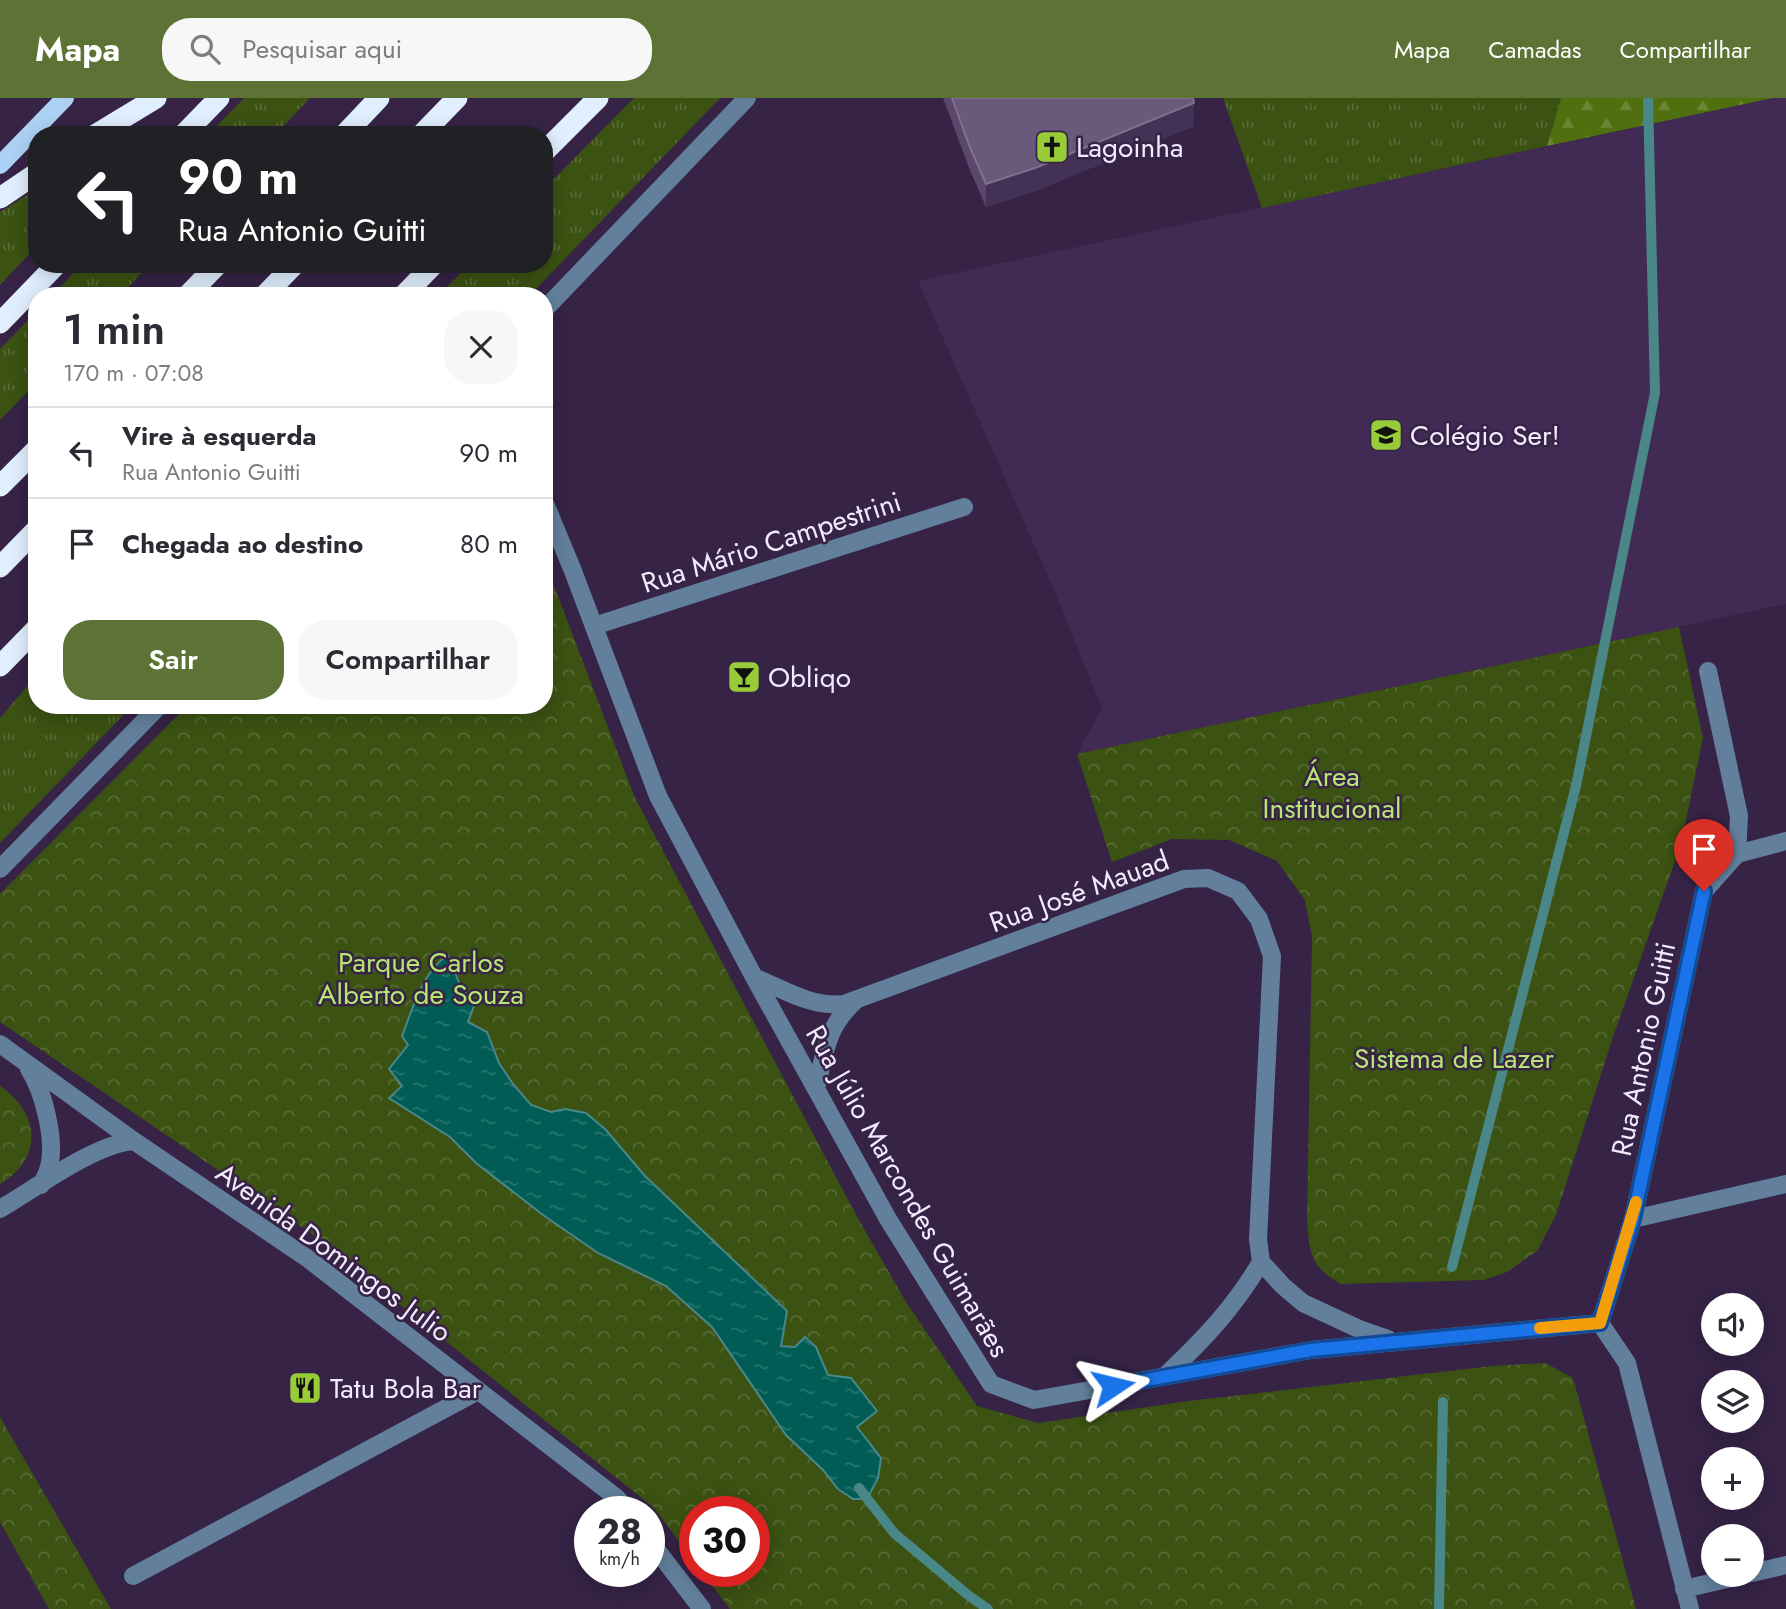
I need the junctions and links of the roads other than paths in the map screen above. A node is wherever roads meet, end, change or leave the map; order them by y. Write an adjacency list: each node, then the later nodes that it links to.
1 (65, 98): 9 (main road)
2 (156, 98): 10 (highway)
3 (219, 98): 11 (highway)
4 (379, 98): 12 (highway)
5 (457, 98): 13 (highway)
6 (578, 98): 14 (highway)
7 (597, 98): 16 (highway)
8 (747, 98): 29 (street)
9 (38, 126)
10 (110, 126)
11 (192, 126)
12 (353, 126)
13 (430, 126)
14 (553, 131)
15 (28, 137): 17 (main road)
16 (553, 143)
17 (0, 166)
18 (28, 179): 19 (highway)
19 (0, 198)
20 (48, 273): 24 (highway)
21 (209, 273): 25 (highway)
22 (286, 273): 26 (highway)
23 (425, 273): 27 (highway)
24 (35, 287)
25 (196, 287)
26 (273, 287)
27 (412, 287)
28 (28, 294): 30 (highway)
29 (553, 301)
30 (0, 323)
31 (28, 458): 32 (highway)
32 (0, 486)
33 (964, 507): 37 (street, Rua Mário Campestrini)
34 (553, 524): 37 (street, Rua Júlio Marcondes Guimarães)
35 (28, 538): 36 (highway)
36 (0, 567)
37 (594, 626): 45 (street, Rua Júlio Marcondes Guimarães)
38 (28, 637): 39 (highway)
39 (0, 666)
40 (1708, 671): 43 (street)
41 (151, 714): 44 (street)
42 (1786, 841): 43 (street)
43 (1737, 854): 54 (street, Rua Antonio Guitti)
44 (0, 869)
45 (754, 977): 46 (street, Rua José Mauad); 49 (street, Rua Júlio Marcondes Guimarães)
46 (856, 1000): 49 (street); 55 (street, Rua José Mauad)
47 (0, 1044): 48 (street, Avenida Domingos Julio)
48 (25, 1062): 50 (street, Avenida Domingos Julio); 52 (street)
49 (816, 1089): 58 (street, Rua Júlio Marcondes Guimarães)
50 (134, 1141): 52 (street); 59 (street, Avenida Domingos Julio)
51 (1786, 1184): 54 (street)
52 (41, 1185): 53 (street)
53 (0, 1209)
54 (1633, 1219): 56 (street, Rua Antonio Guitti)
55 (1261, 1262): 57 (street); 58 (street)
56 (1600, 1323): 57 (street, Rua Júlio Marcondes Guimarães); 66 (street)
57 (1394, 1341): 58 (street, Rua Júlio Marcondes Guimarães)
58 (1165, 1376)
59 (478, 1391): 60 (street, Avenida Domingos Julio); 64 (street)
60 (614, 1496)
61 (665, 1561): 67 (street)
62 (1786, 1565): 63 (street)
63 (1764, 1570)
64 (132, 1576)
65 (1701, 1585): 66 (street)
66 (1684, 1589): 68 (street)
67 (702, 1609)
68 (1689, 1609)

